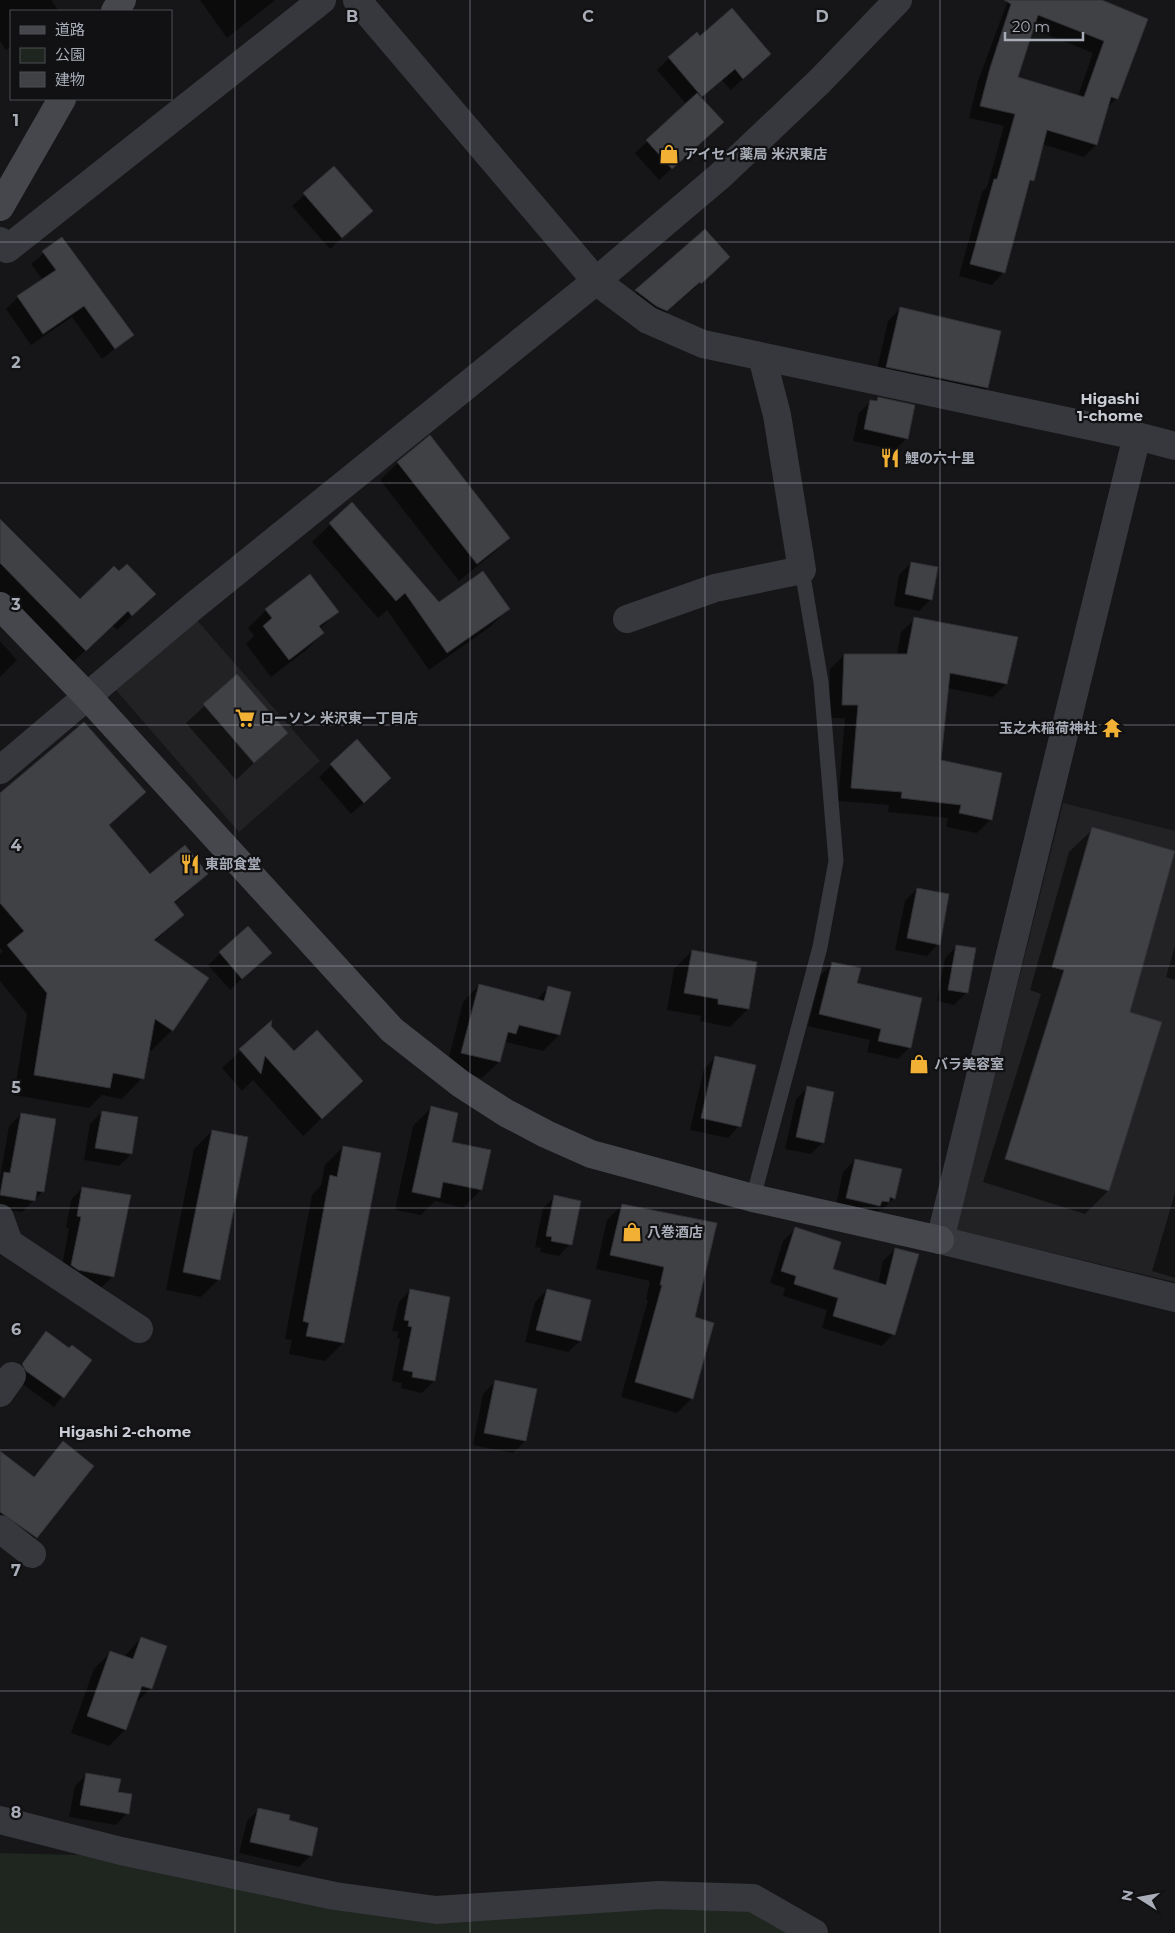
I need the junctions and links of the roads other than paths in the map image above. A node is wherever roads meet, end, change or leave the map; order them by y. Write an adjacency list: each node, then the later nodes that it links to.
1 (322, 0): 6 (street)
2 (357, 0): 7 (street)
3 (898, 0): 7 (street)
4 (61, 100): 5 (street)
5 (0, 207)
6 (0, 241)
7 (596, 281): 8 (street); 14 (street)
8 (762, 357): 9 (street); 11 (street)
9 (1137, 436): 10 (street); 18 (street)
10 (1175, 446)
11 (802, 570): 13 (street); 16 (lane)
12 (0, 606): 14 (street)
13 (627, 619)
14 (88, 697): 15 (street); 16 (street)
15 (0, 770)
16 (753, 1198): 18 (street)
17 (0, 1218): 20 (street)
18 (940, 1240): 19 (street)
19 (1175, 1298)
20 (139, 1329)
21 (0, 1529): 22 (street)
22 (32, 1554)
23 (0, 1820): 24 (street)
24 (814, 1933)

